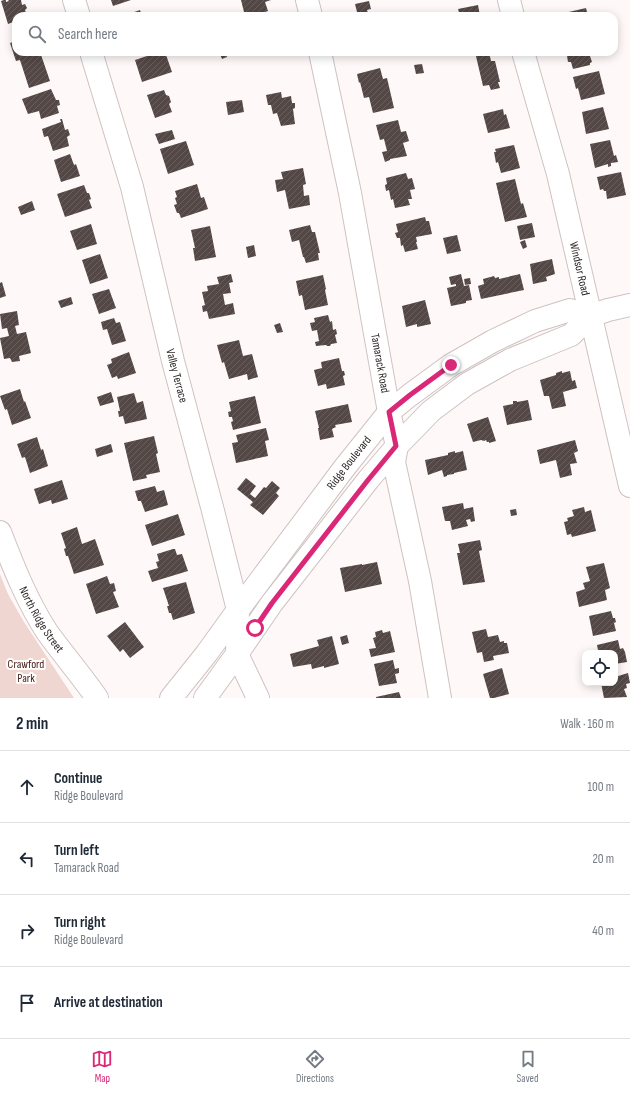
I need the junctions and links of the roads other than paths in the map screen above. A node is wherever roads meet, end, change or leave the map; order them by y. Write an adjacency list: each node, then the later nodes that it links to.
1 (74, 0): 4 (street)
2 (307, 0): 5 (street)
3 (508, 0): 6 (street)
4 (78, 12)
5 (310, 12)
6 (512, 12)
7 (92, 56): 16 (street, Valley Terrace)
8 (321, 56): 12 (street, Tamarack Road)
9 (524, 56): 11 (street, Windsor Road)
10 (630, 305): 11 (street)
11 (590, 316): 12 (street, Ridge Boulevard); 13 (street); 14 (street, Windsor Road)
12 (389, 412): 13 (street, Tamarack Road); 16 (street, Ridge Boulevard)
13 (396, 446): 17 (street); 22 (street, Tamarack Road)
14 (630, 486)
15 (0, 532): 18 (street, North Ridge Street)
16 (238, 610): 17 (street, Valley Terrace); 19 (street, Ridge Boulevard)
17 (237, 654): 20 (street); 21 (street, Valley Terrace)
18 (97, 698)
19 (171, 698)
20 (205, 698)
21 (258, 698)
22 (440, 698)

